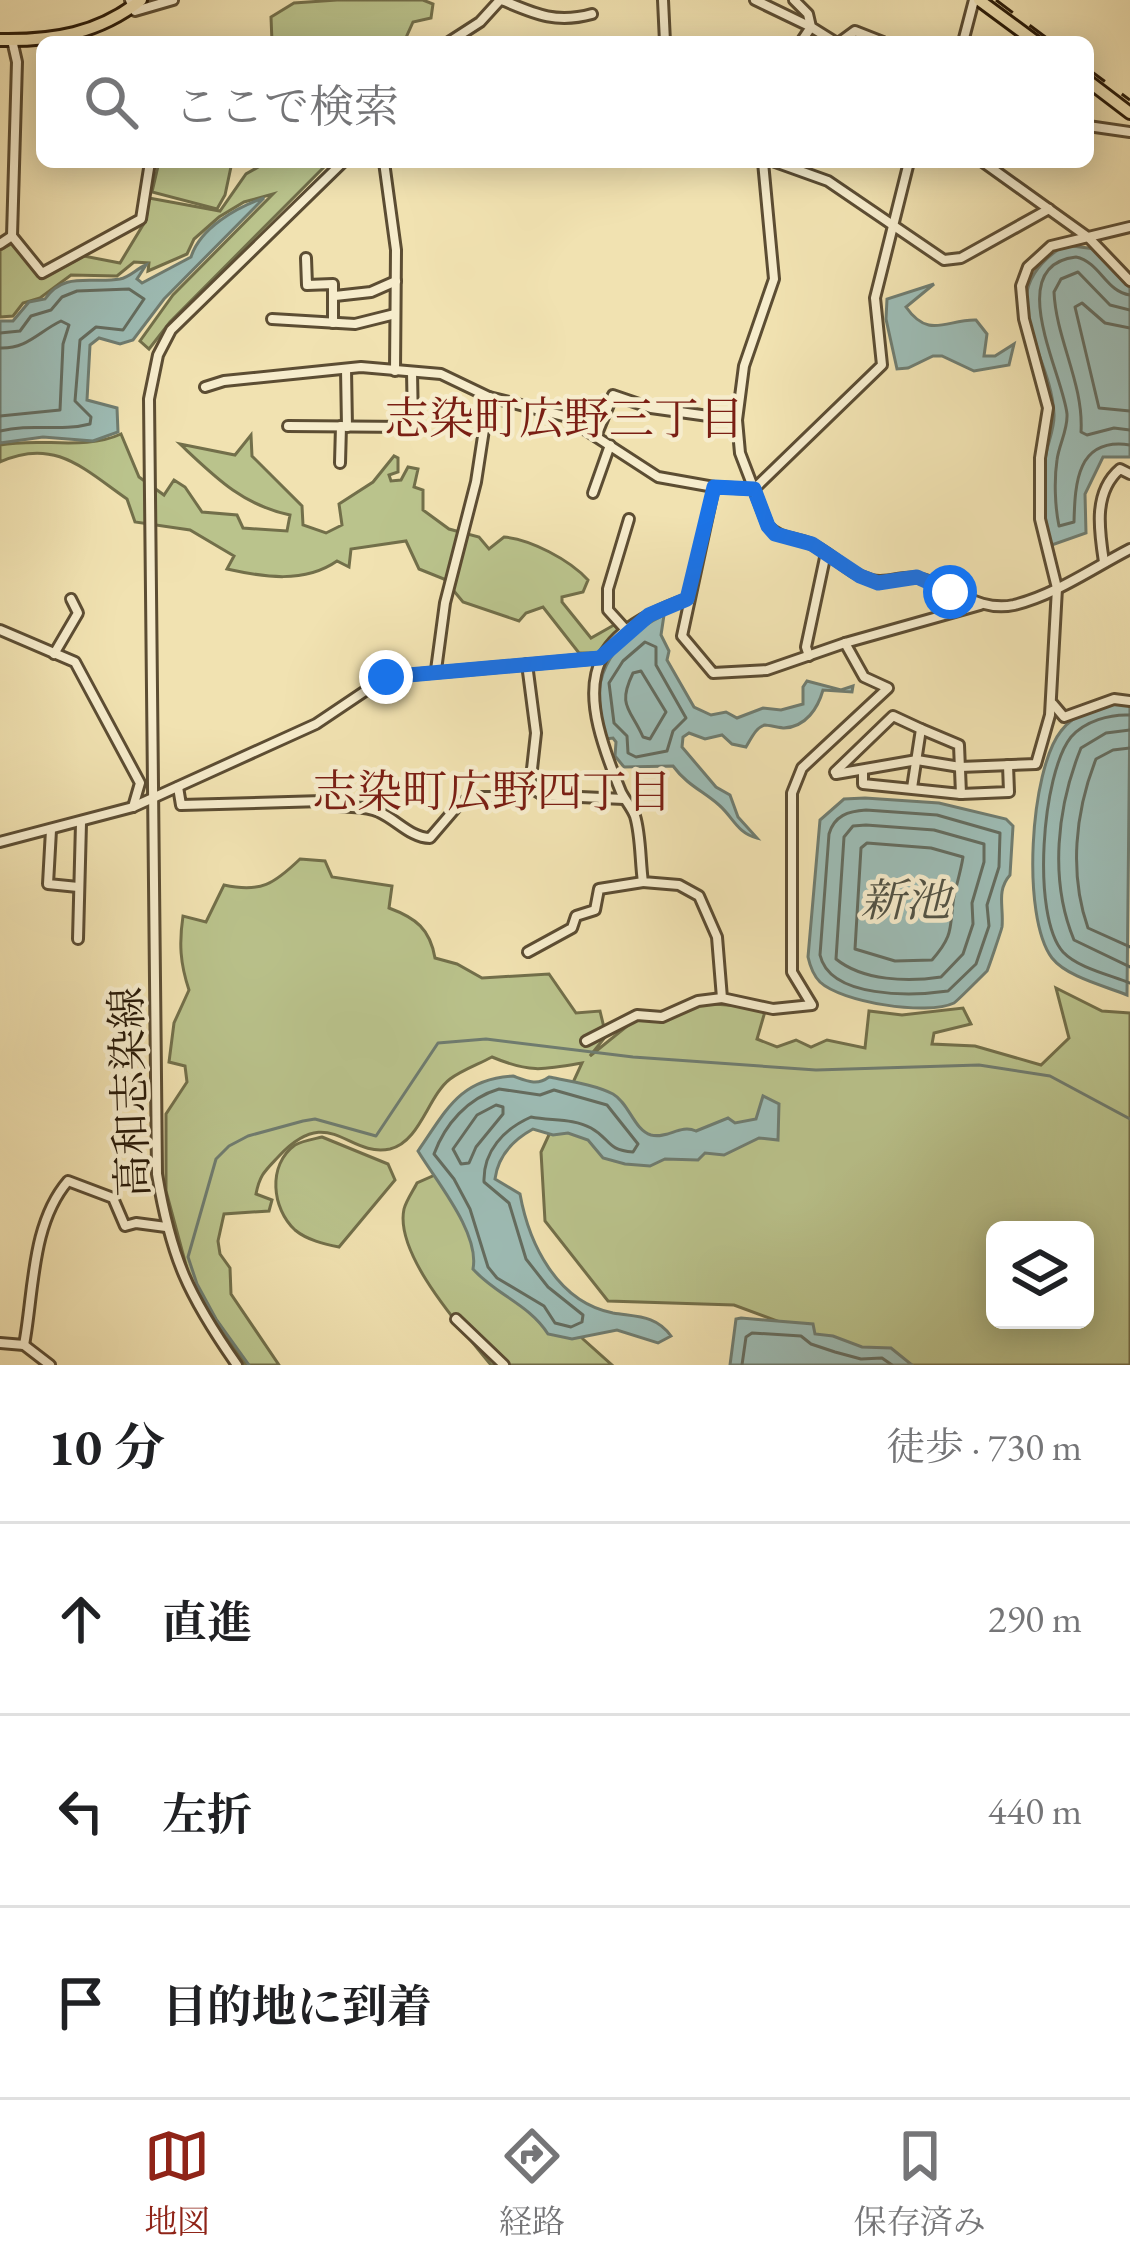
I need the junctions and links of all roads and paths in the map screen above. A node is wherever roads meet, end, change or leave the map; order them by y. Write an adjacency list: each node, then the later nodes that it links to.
1 (172, 0): 7 (street)
2 (501, 0): 8 (street); 12 (street)
3 (663, 0): 13 (street)
4 (755, 0): 9 (street)
5 (794, 0): 9 (street)
6 (976, 0): 17 (street); 18 (main road)
7 (134, 2): 11 (main road)
8 (592, 14)
9 (812, 27): 14 (street); 15 (street)
10 (884, 30): 16 (street)
11 (90, 36)
12 (458, 36)
13 (665, 36)
14 (806, 36)
15 (827, 36)
16 (882, 36)
17 (965, 36)
18 (1027, 36)
19 (36, 38): 20 (main road)
20 (6, 40): 35 (street)
21 (1094, 86): 22 (main road)
22 (1130, 113)
23 (1094, 127): 24 (street)
24 (1130, 132)
25 (149, 168): 35 (street)
26 (337, 168): 87 (street, 高和志染線)
27 (385, 168): 39 (street)
28 (764, 168): 50 (street)
29 (792, 168): 33 (street)
30 (907, 168): 33 (street)
31 (991, 168): 32 (street)
32 (1049, 209): 33 (street); 36 (street)
33 (893, 222): 58 (street)
34 (1130, 227): 36 (street)
35 (12, 236): 37 (street)
36 (1089, 238): 40 (street); 64 (street)
37 (0, 244)
38 (306, 258): 41 (street)
39 (396, 281): 41 (street); 42 (street)
40 (1130, 281)
41 (335, 296): 44 (street)
42 (395, 314): 44 (street); 46 (street)
43 (272, 319): 44 (street)
44 (333, 323)
45 (346, 369): 46 (street); 48 (street); 52 (street)
46 (395, 371): 47 (street)
47 (412, 372): 49 (street); 52 (street)
48 (205, 388)
49 (490, 397): 53 (street); 75 (street)
50 (737, 420): 53 (street); 58 (street)
51 (288, 426): 52 (street)
52 (344, 426): 55 (street)
53 (596, 436): 54 (street)
54 (610, 445): 57 (street); 59 (street)
55 (340, 463)
56 (1130, 474): 63 (street)
57 (714, 487): 58 (street); 66 (street)
58 (754, 489): 62 (street)
59 (593, 493)
60 (629, 519): 69 (street)
61 (1130, 549): 63 (street)
62 (826, 554): 67 (street); 72 (street)
63 (1105, 562): 64 (street)
64 (1057, 588): 67 (street); 77 (street)
65 (71, 599): 71 (street)
66 (687, 599): 69 (street); 72 (street)
67 (982, 604): 70 (street)
68 (0, 630): 71 (street)
69 (628, 631): 73 (street)
70 (845, 643): 72 (street); 97 (street)
71 (59, 656): 89 (street)
72 (809, 656)
73 (600, 658): 74 (street); 88 (street)
74 (527, 664): 75 (street); 84 (street)
75 (436, 670): 83 (street)
76 (1130, 701): 77 (street)
77 (1052, 703): 80 (street)
78 (921, 729): 79 (street); 81 (street); 82 (street)
79 (916, 760): 81 (street); 82 (street); 85 (street)
80 (1008, 765): 81 (street); 86 (street)
81 (960, 767): 86 (street)
82 (862, 770): 85 (street)
83 (178, 787): 84 (street); 87 (street)
84 (530, 787): 88 (street)
85 (912, 788): 86 (street)
86 (961, 794)
87 (151, 798): 89 (street); 99 (street, 高和志染線)
88 (624, 799): 93 (street)
89 (134, 807): 90 (street)
90 (81, 823): 91 (street); 94 (street)
91 (51, 830): 92 (street); 94 (street)
92 (0, 842)
93 (643, 882): 96 (street); 97 (street)
94 (78, 886): 95 (street)
95 (78, 939)
96 (528, 952)
97 (722, 998): 98 (street)
98 (586, 1041)
99 (166, 1228): 102 (street); 104 (street, 高和志染線)
100 (456, 1319): 105 (street)
101 (0, 1343): 102 (street)
102 (24, 1346): 103 (street)
103 (50, 1365)
104 (237, 1365)
105 (504, 1365)

